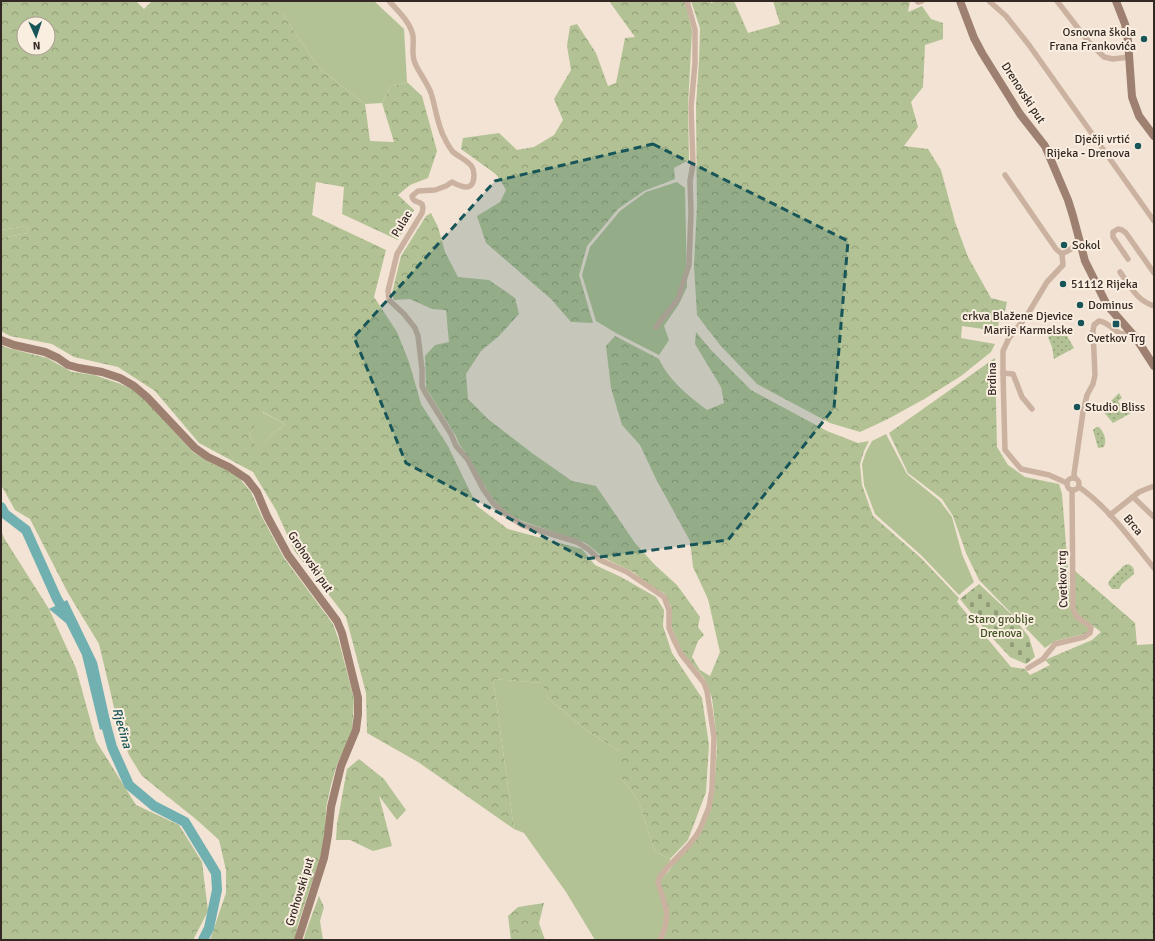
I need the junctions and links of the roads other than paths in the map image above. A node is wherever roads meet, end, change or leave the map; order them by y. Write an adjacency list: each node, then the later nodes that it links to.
1 (389, 1): 36 (street, Pulac)
2 (687, 1): 19 (street)
3 (916, 1): 4 (street)
4 (922, 1)
5 (960, 1): 13 (main road, Drenovski put)
6 (989, 1): 12 (street)
7 (1057, 1): 9 (street)
8 (1116, 1): 9 (main road)
9 (1129, 57): 10 (main road)
10 (1154, 136)
11 (1005, 175): 14 (street)
12 (1154, 221)
13 (1080, 244): 14 (street); 20 (main road, Drenovski put)
14 (1062, 254): 23 (street, Brdina)
15 (1128, 259): 17 (street)
16 (1120, 272): 18 (street)
17 (1154, 273)
18 (1154, 306)
19 (656, 327)
20 (1131, 332): 22 (main road, Drenovski put); 25 (street)
21 (1, 340): 35 (main road, Grohovski put)
22 (1154, 366)
23 (1003, 373): 24 (street); 26 (street, Brdina)
24 (1032, 409)
25 (1075, 478): 26 (street); 28 (street)
26 (1067, 482): 29 (street)
27 (1154, 486): 30 (street, Brca)
28 (1079, 487): 29 (street); 31 (street, Brca)
29 (1072, 490): 34 (street, Cvetkov trg)
30 (1133, 497): 31 (street, Brca); 32 (street)
31 (1110, 515): 33 (street, Brca)
32 (1154, 517)
33 (1154, 568)
34 (1028, 668)
35 (298, 940)
36 (660, 940)

